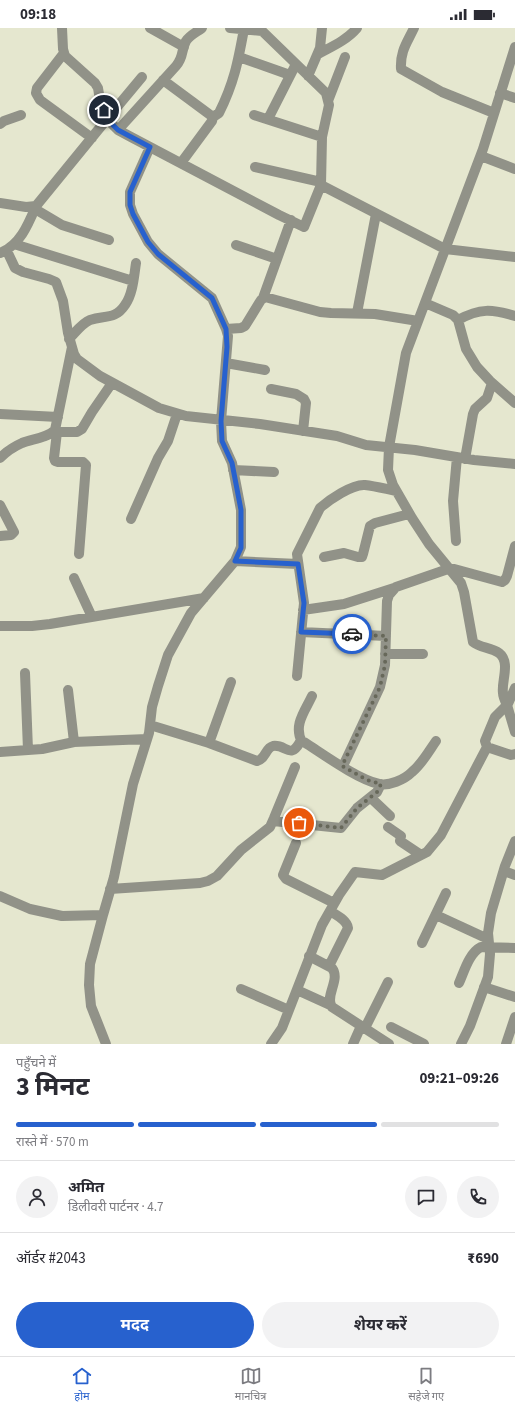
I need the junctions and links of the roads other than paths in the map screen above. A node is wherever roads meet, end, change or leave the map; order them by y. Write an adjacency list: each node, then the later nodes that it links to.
1 (62, 28): 12 (street)
2 (150, 28): 10 (street)
3 (202, 28): 10 (street)
4 (230, 28): 8 (street)
5 (322, 28): 13 (street)
6 (357, 28): 13 (street)
7 (413, 28): 24 (street)
8 (244, 29): 9 (street); 14 (street)
9 (260, 30): 16 (street)
10 (184, 46): 20 (street)
11 (515, 48): 21 (street)
12 (64, 53): 28 (street); 33 (street)
13 (318, 54): 18 (street)
14 (239, 57): 17 (street); 27 (street)
15 (345, 57): 23 (street)
16 (296, 64): 17 (street); 18 (street)
17 (290, 75): 29 (street)
18 (308, 76): 23 (street)
19 (142, 77): 28 (street)
20 (163, 80): 27 (street); 31 (street)
21 (500, 93): 22 (street); 24 (street)
22 (515, 98)
23 (328, 101): 32 (street)
24 (494, 113): 35 (street)
25 (21, 115): 30 (street)
26 (254, 115): 29 (street)
27 (213, 116): 36 (street)
28 (107, 119): 31 (street); 33 (street)
29 (268, 119): 32 (street)
30 (0, 124)
31 (118, 130): 34 (street)
32 (322, 137): 39 (street)
33 (92, 138): 41 (street)
34 (150, 147): 36 (street); 58 (street)
35 (481, 156): 38 (street); 47 (street)
36 (181, 164): 43 (street)
37 (255, 167): 39 (street)
38 (515, 168)
39 (321, 184): 42 (street); 43 (street)
40 (0, 203): 41 (street)
41 (35, 207): 44 (street); 46 (street)
42 (376, 214): 47 (street); 54 (street)
43 (291, 220): 49 (street)
44 (109, 240)
45 (236, 245): 49 (street)
46 (7, 249): 51 (street); 59 (street)
47 (445, 249): 48 (street); 53 (street)
48 (515, 257)
49 (277, 259): 52 (street)
50 (136, 263): 51 (street)
51 (133, 281): 59 (street)
52 (263, 298): 54 (street); 58 (street)
53 (425, 303): 56 (street); 57 (street)
54 (357, 314): 57 (street)
55 (515, 316): 56 (street)
56 (458, 320): 63 (street)
57 (418, 321): 72 (street)
58 (226, 329): 60 (street)
59 (71, 343): 62 (street); 68 (street)
60 (226, 363): 61 (street); 69 (street)
61 (265, 370)
62 (112, 383): 67 (street); 71 (street)
63 (492, 383): 65 (street); 74 (street)
64 (271, 389): 70 (street)
65 (515, 403)
66 (0, 414): 68 (street)
67 (177, 414): 69 (street); 81 (street)
68 (58, 417): 71 (street)
69 (221, 421): 70 (street); 76 (street)
70 (303, 431): 72 (street)
71 (55, 432): 73 (street); 85 (street)
72 (390, 447): 74 (street); 78 (street)
73 (0, 458)
74 (461, 458): 75 (street); 83 (street)
75 (515, 464)
76 (233, 470): 77 (street); 87 (street)
77 (274, 472)
78 (396, 491): 80 (street); 88 (street)
79 (0, 505): 82 (street)
80 (409, 514): 86 (street); 89 (street)
81 (131, 519)
82 (0, 536)
83 (456, 541)
84 (515, 546): 91 (street)
85 (79, 554)
86 (324, 557)
87 (235, 561): 88 (street); 94 (street)
88 (298, 564): 95 (street)
89 (448, 568): 91 (street); 93 (street); 108 (street)
90 (74, 578): 96 (street)
91 (502, 582): 92 (street)
92 (515, 584)
93 (396, 587): 95 (street); 99 (street)
94 (204, 598): 96 (street); 109 (street)
95 (304, 610): 98 (street)
96 (92, 617): 97 (street)
97 (0, 626)
98 (301, 632): 99 (street); 103 (street)
99 (386, 636): 100 (street)
100 (385, 654): 101 (street); 120 (street)
101 (423, 654)
102 (25, 673): 117 (street)
103 (297, 676)
104 (231, 682): 114 (street)
105 (515, 688): 108 (street)
106 (68, 690): 113 (street)
107 (312, 696): 115 (street)
108 (507, 706): 110 (street); 116 (street)
109 (150, 725): 111 (street); 114 (street)
110 (515, 732)
111 (147, 739): 113 (street); 132 (street)
112 (436, 741): 122 (street)
113 (74, 742): 117 (street)
114 (209, 742): 115 (street)
115 (302, 742): 120 (street)
116 (487, 747): 119 (street); 129 (street)
117 (28, 750): 118 (street)
118 (0, 752)
119 (515, 754)
120 (342, 766): 122 (street)
121 (296, 767): 125 (street)
122 (381, 784): 123 (street)
123 (370, 798): 124 (street); 125 (street)
124 (390, 816)
125 (273, 821): 132 (street)
126 (388, 827): 129 (street)
127 (515, 841): 130 (street)
128 (296, 843): 135 (street)
129 (421, 855): 135 (street)
130 (504, 871): 131 (street); 139 (street)
131 (515, 875)
132 (110, 889): 136 (street)
133 (446, 893): 137 (street)
134 (0, 896): 136 (street)
135 (332, 907): 141 (street); 142 (street)
136 (103, 915): 155 (street)
137 (436, 915): 138 (street); 139 (street)
138 (422, 943)
139 (489, 943): 140 (street); 144 (street); 145 (street)
140 (515, 948)
141 (309, 956): 142 (street); 147 (street)
142 (329, 966): 149 (street)
143 (388, 982): 152 (street)
144 (459, 983)
145 (484, 987): 148 (street); 160 (street)
146 (241, 989): 150 (street)
147 (297, 990): 149 (street); 150 (street)
148 (515, 997)
149 (330, 1005): 152 (street)
150 (289, 1010): 156 (street)
151 (515, 1017): 154 (street)
152 (363, 1027): 157 (street); 158 (street)
153 (391, 1027): 159 (street)
154 (510, 1040)
155 (106, 1044)
156 (271, 1044)
157 (353, 1044)
158 (388, 1044)
159 (424, 1044)
160 (461, 1044)

